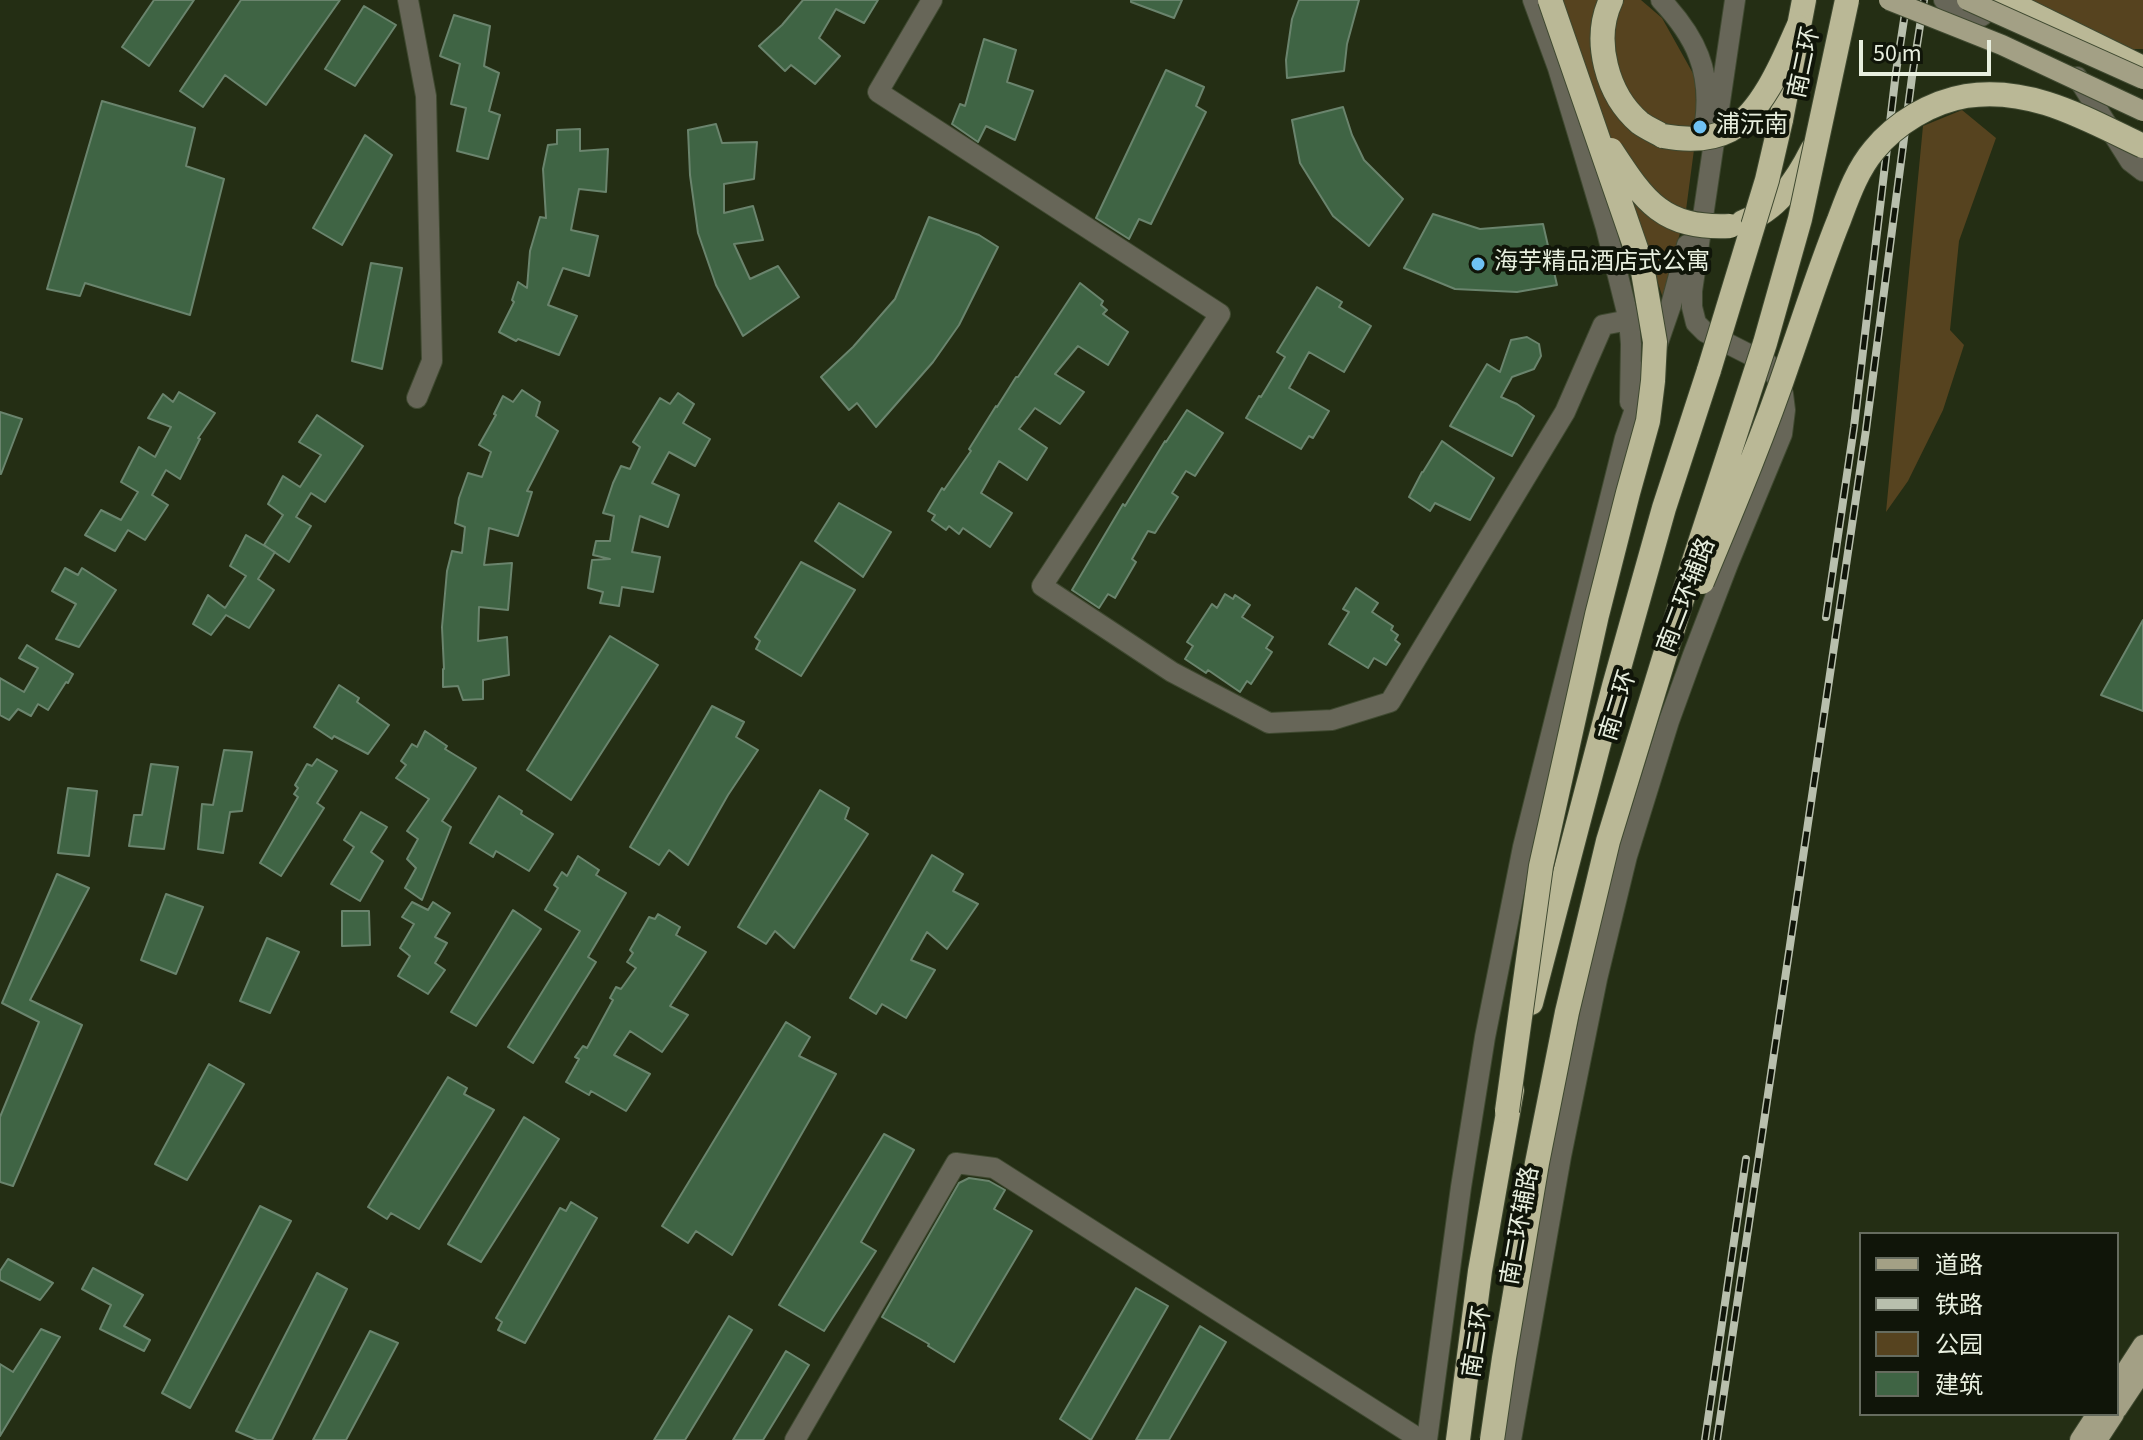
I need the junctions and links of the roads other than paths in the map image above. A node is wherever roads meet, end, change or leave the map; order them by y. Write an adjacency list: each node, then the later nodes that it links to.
1 (408, 0): 27 (street)
2 (932, 0): 26 (street)
3 (1533, 0): 26 (street)
4 (1550, 0): 22 (highway, bridge)
5 (1611, 0): 14 (highway, bridge)
6 (1661, 0): 28 (street)
7 (1735, 0): 42 (street, 南二环辅路)
8 (1804, 0): 14 (highway, 南二环)
9 (1847, 0): 23 (highway, 南二环, bridge)
10 (1889, 0): 21 (main road, bridge)
11 (1944, 0): 13 (street)
12 (2004, 0): 17 (highway)
13 (1963, 9): 15 (street); 16 (street); 18 (main road, bridge)
14 (1798, 27): 30 (highway, 南二环, bridge)
15 (2070, 67): 20 (street); 25 (street)
16 (2099, 68): 17 (street); 19 (street)
17 (2143, 68)
18 (2143, 79)
19 (2143, 89)
20 (2143, 100)
21 (2143, 111)
22 (1589, 114): 23 (highway, bridge); 30 (highway, bridge)
23 (1817, 141): 29 (highway, 南二环, bridge)
24 (2143, 146): 29 (highway, bridge)
25 (2143, 171)
26 (1629, 320): 28 (street)
27 (417, 398)
28 (1625, 438): 39 (street)
29 (1649, 710): 41 (highway, 南二环, bridge)
30 (1507, 1111): 40 (highway, 南二环)
31 (2143, 1345): 33 (main road)
32 (2143, 1370): 34 (main road)
33 (2119, 1381)
34 (2119, 1407)
35 (2096, 1416): 43 (main road)
36 (2113, 1416): 44 (main road)
37 (795, 1440): 38 (street)
38 (1421, 1440)
39 (1427, 1440)
40 (1458, 1440)
41 (1492, 1440)
42 (1511, 1440)
43 (2080, 1440)
44 (2097, 1440)

